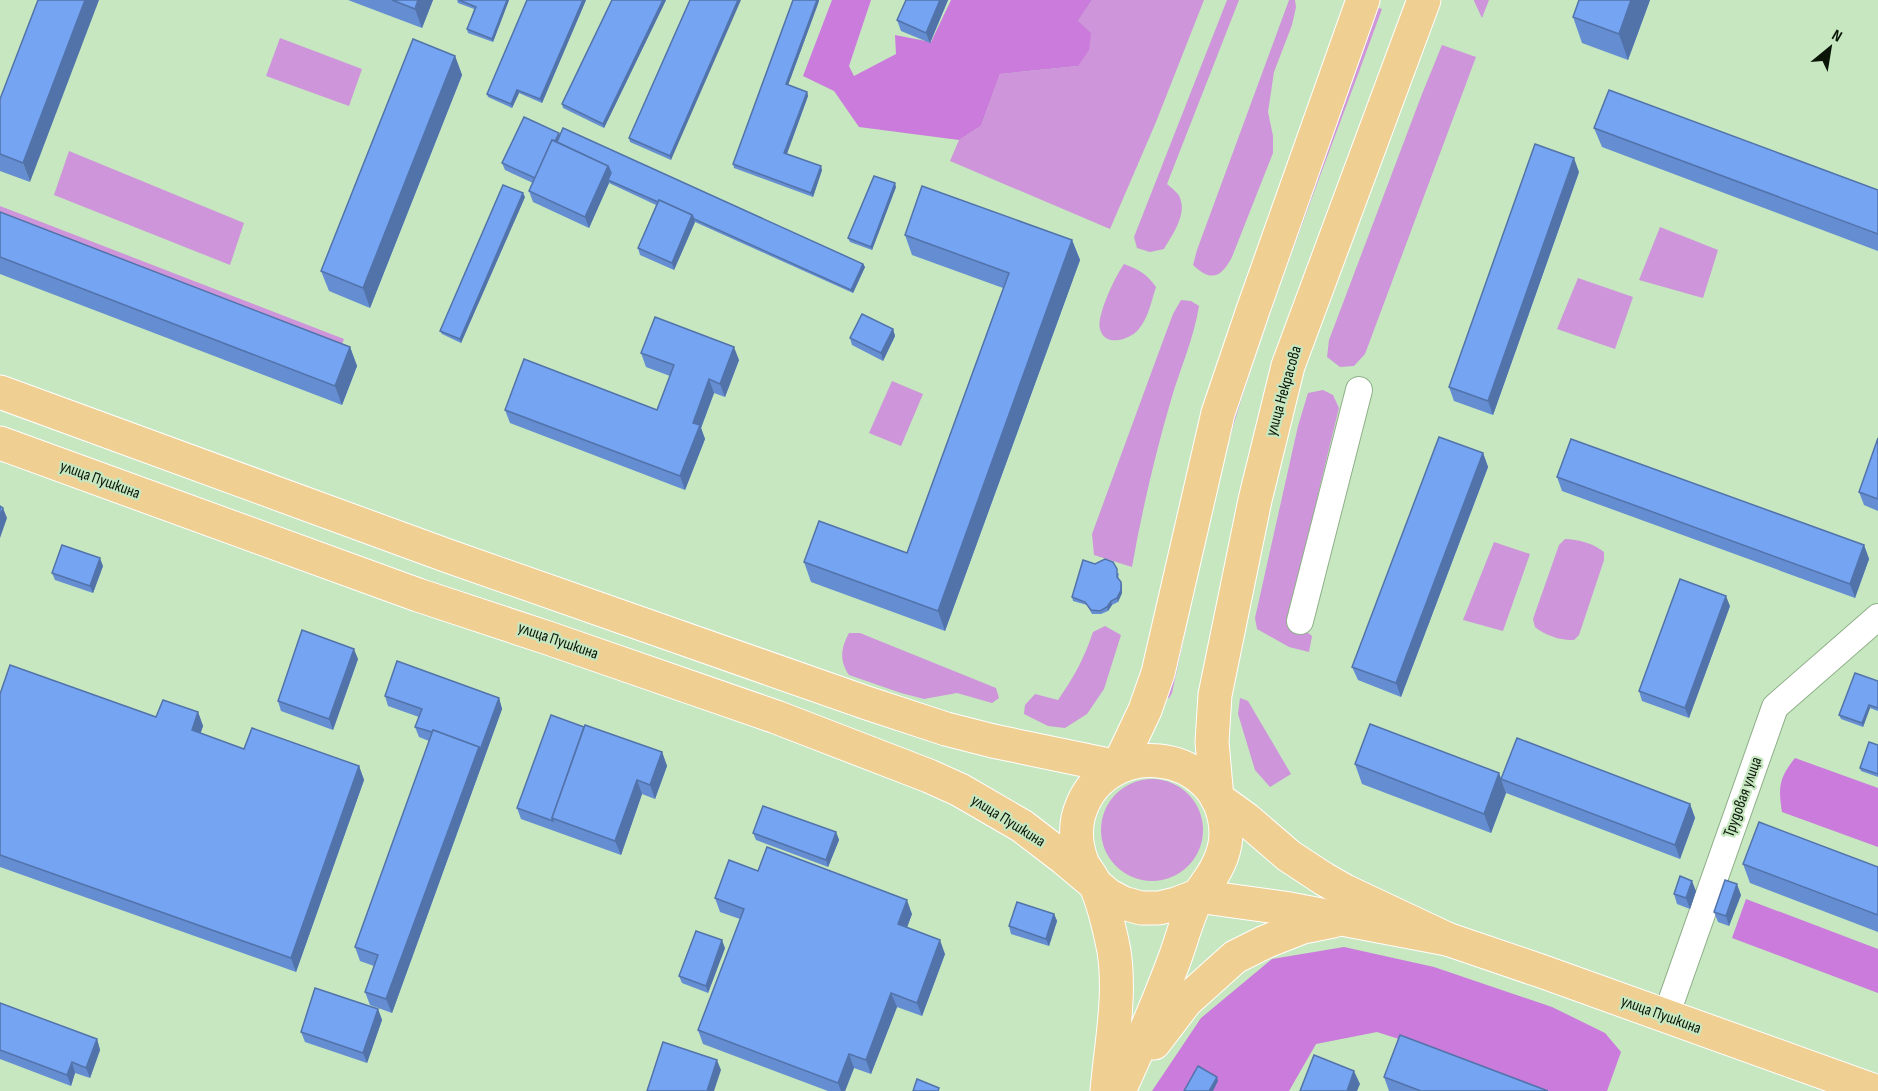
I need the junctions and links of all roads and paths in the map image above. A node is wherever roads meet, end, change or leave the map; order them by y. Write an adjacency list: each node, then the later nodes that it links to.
1 (1363, 0): 8 (main road)
2 (1424, 0): 9 (main road, улица Некрасова)
3 (1359, 390): 7 (street)
4 (0, 392): 8 (main road)
5 (0, 443): 10 (main road, улица Пушкина)
6 (1878, 617): 14 (street, Трудовая улица)
7 (1300, 621)
8 (1118, 767): 9 (main road); 10 (main road)
9 (1217, 798): 11 (main road); 13 (main road)
10 (1094, 883): 11 (main road); 15 (main road)
11 (1197, 896): 12 (main road); 16 (main road)
12 (1343, 919): 13 (main road); 17 (main road)
13 (1447, 939): 14 (main road, улица Пушкина)
14 (1666, 1016): 18 (main road, улица Пушкина)
15 (1107, 1091)
16 (1119, 1091)
17 (1125, 1091)
18 (1875, 1091)

